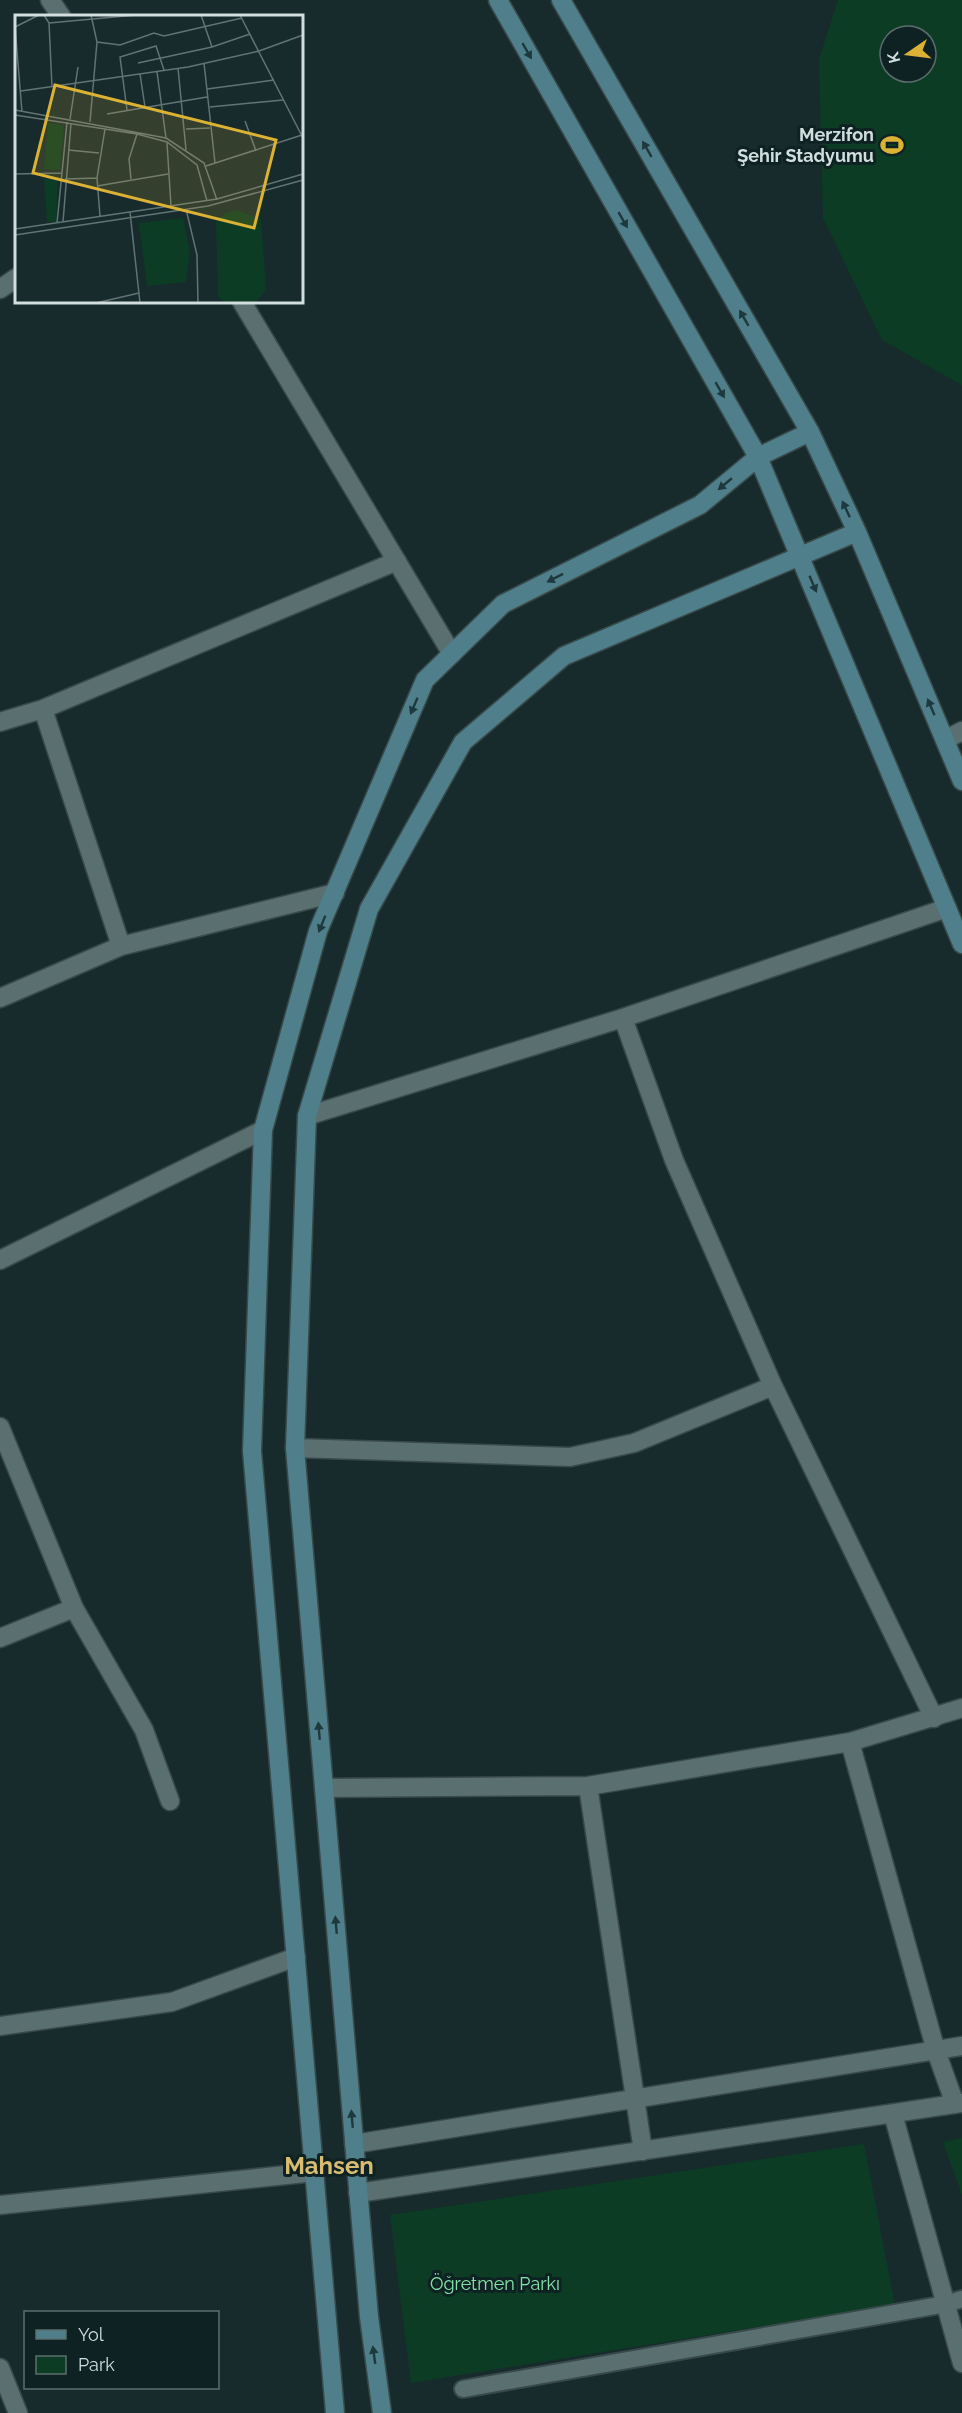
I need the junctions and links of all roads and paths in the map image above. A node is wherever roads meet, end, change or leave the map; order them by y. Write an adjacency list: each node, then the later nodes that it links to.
1 (50, 0): 4 (street)
2 (498, 0): 9 (street, one-way to 9)
3 (561, 0): 8 (street, one-way to 3)
4 (60, 15)
5 (15, 279): 6 (street)
6 (0, 289)
7 (243, 303): 12 (street)
8 (810, 432): 9 (street); 10 (street, one-way to 8)
9 (758, 457): 11 (street); 13 (street, one-way to 13)
10 (857, 532): 11 (street); 17 (street, one-way to 10)
11 (800, 555): 20 (street, one-way to 20); 25 (street)
12 (396, 561): 13 (street); 14 (street)
13 (452, 654): 19 (street, one-way to 19)
14 (43, 709): 15 (street); 22 (street)
15 (0, 722)
16 (962, 731): 17 (street)
17 (945, 740): 18 (street)
18 (962, 780)
19 (334, 893): 22 (street); 26 (street, one-way to 26)
20 (947, 908): 21 (street); 24 (street)
21 (962, 944)
22 (121, 946): 23 (street)
23 (0, 998)
24 (623, 1018): 25 (street); 28 (street)
25 (307, 1116): 30 (street)
26 (263, 1130): 27 (street); 39 (street)
27 (0, 1260)
28 (773, 1386): 30 (street); 34 (street)
29 (0, 1429): 31 (street)
30 (295, 1448): 37 (street, one-way to 30)
31 (74, 1608): 32 (street); 38 (street)
32 (0, 1638)
33 (962, 1708): 34 (street)
34 (934, 1718): 35 (street)
35 (850, 1742): 36 (street); 42 (street)
36 (588, 1786): 37 (street); 43 (street)
37 (324, 1788): 46 (street, one-way to 37)
38 (170, 1801)
39 (296, 1957): 40 (street); 48 (street)
40 (0, 2026)
41 (962, 2046): 42 (street)
42 (936, 2051): 43 (street); 44 (street)
43 (636, 2099): 46 (street); 47 (street)
44 (958, 2104): 45 (street)
45 (893, 2114): 47 (street); 51 (street)
46 (354, 2144): 49 (street)
47 (643, 2151): 49 (street)
48 (315, 2172): 50 (street); 56 (street)
49 (358, 2193): 57 (street, one-way to 49)
50 (0, 2205)
51 (954, 2302): 52 (street); 54 (lane)
52 (962, 2363)
53 (0, 2368): 55 (street)
54 (463, 2389)
55 (18, 2413)
56 (335, 2413)
57 (382, 2413)

